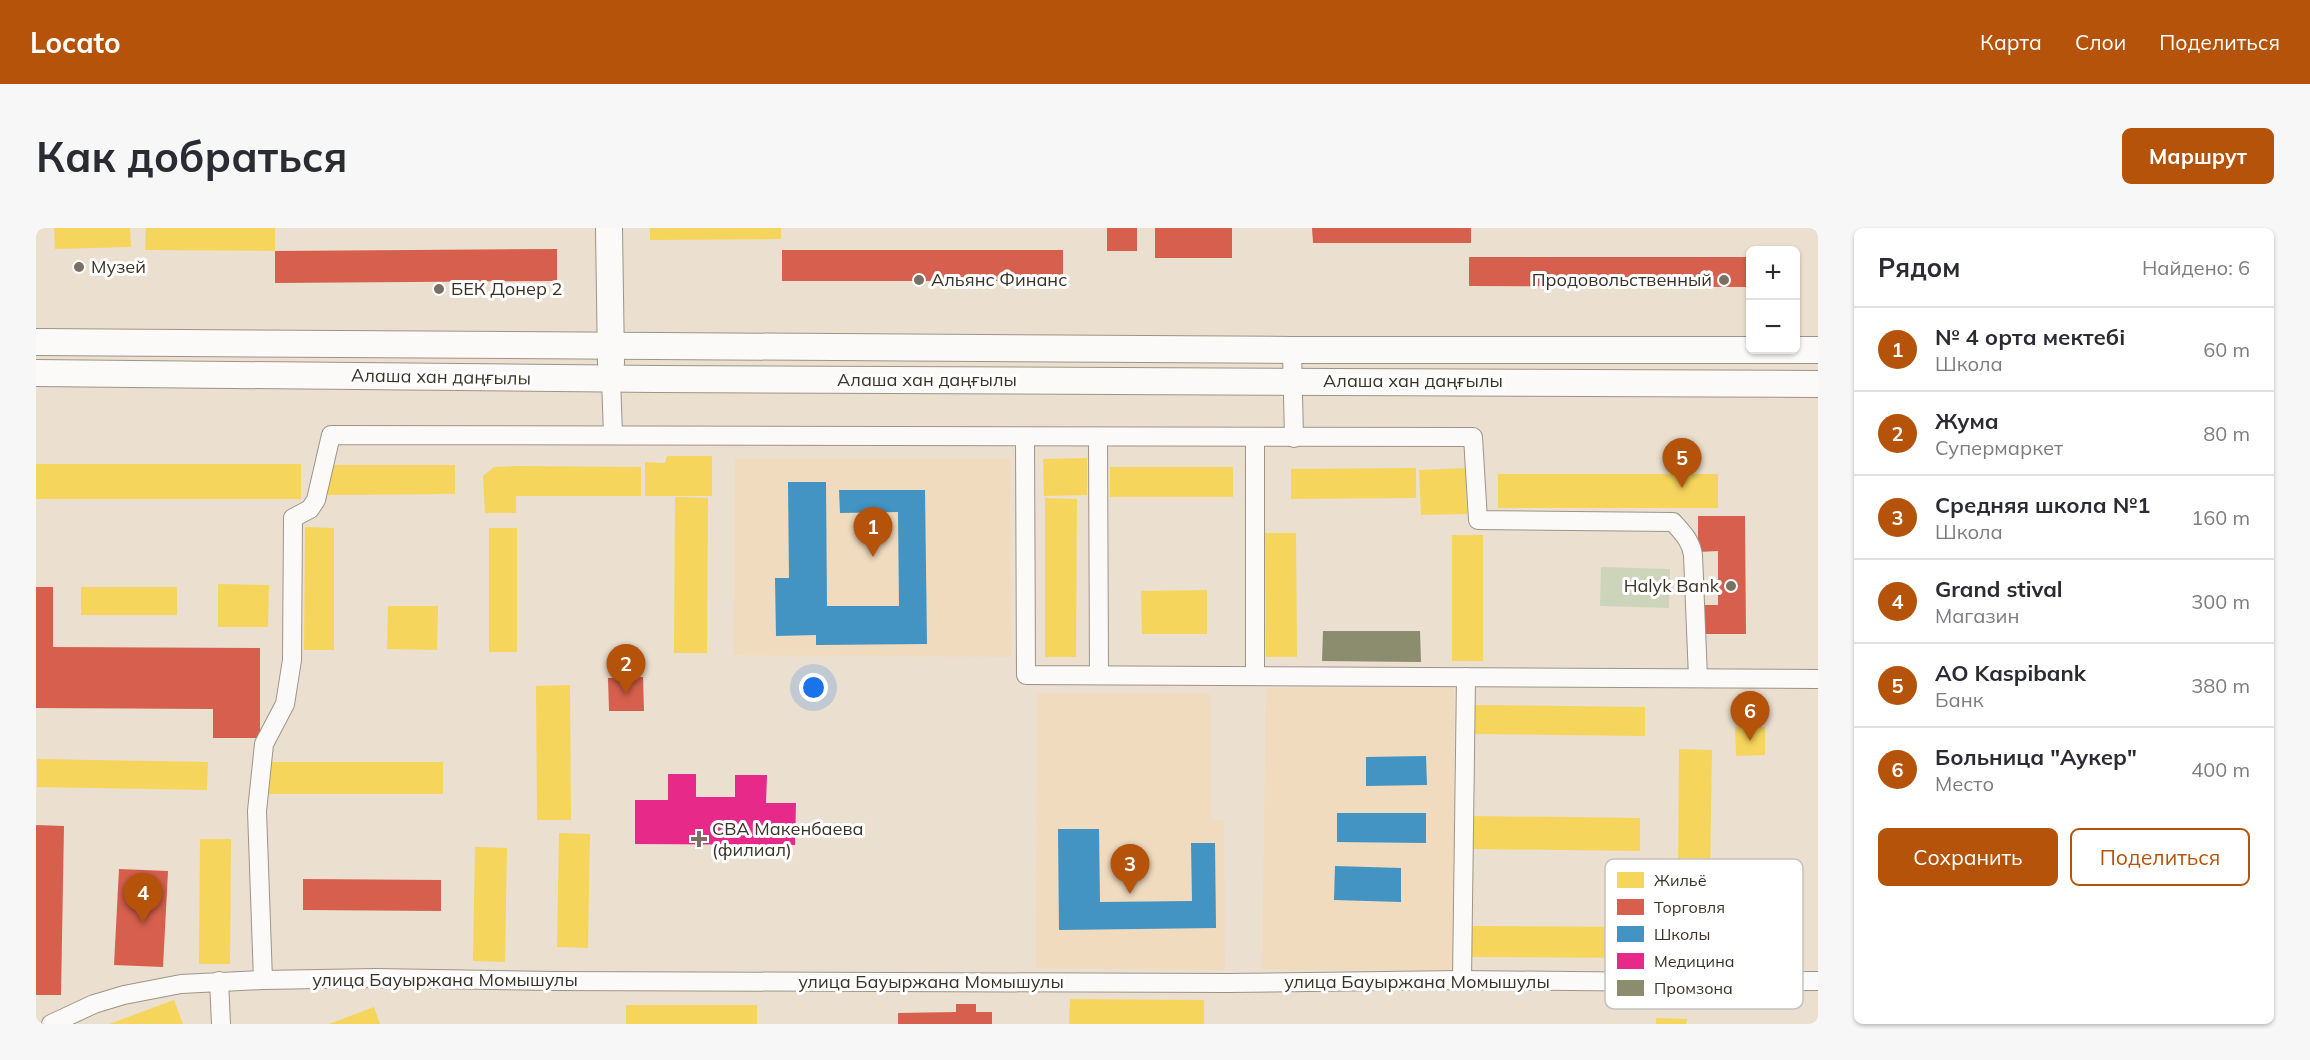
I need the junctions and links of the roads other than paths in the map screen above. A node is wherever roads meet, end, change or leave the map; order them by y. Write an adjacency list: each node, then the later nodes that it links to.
1 (609, 228): 3 (main road)
2 (36, 342): 3 (main road, Алаша хан даңғылы)
3 (611, 347): 4 (main road, Алаша хан даңғылы); 7 (main road)
4 (1292, 350): 5 (main road, Алаша хан даңғылы); 8 (street)
5 (1818, 350)
6 (36, 373): 7 (main road, Алаша хан даңғылы)
7 (611, 379): 8 (main road, Алаша хан даңғылы); 10 (street)
8 (1292, 381): 9 (main road, Алаша хан даңғылы); 14 (street)
9 (1818, 384)
10 (613, 434): 11 (street); 20 (street)
11 (1025, 437): 12 (street); 15 (street)
12 (1098, 437): 13 (street); 15 (street)
13 (1256, 438): 14 (street); 16 (street)
14 (1294, 438): 18 (street)
15 (1099, 675): 16 (street)
16 (1255, 676): 17 (street)
17 (1466, 677): 18 (street); 21 (street)
18 (1698, 678): 19 (street)
19 (1818, 679)
20 (263, 980): 21 (street, улица Бауыржана Момышулы); 22 (street, улица Бауыржана Момышулы)
21 (1462, 980): 23 (street, улица Бауыржана Момышулы)
22 (219, 981): 26 (street, улица Бауыржана Момышулы); 27 (street)
23 (1605, 981)
24 (1803, 981): 25 (street, улица Бауыржана Момышулы)
25 (1818, 981)
26 (51, 1024)
27 (221, 1024)

